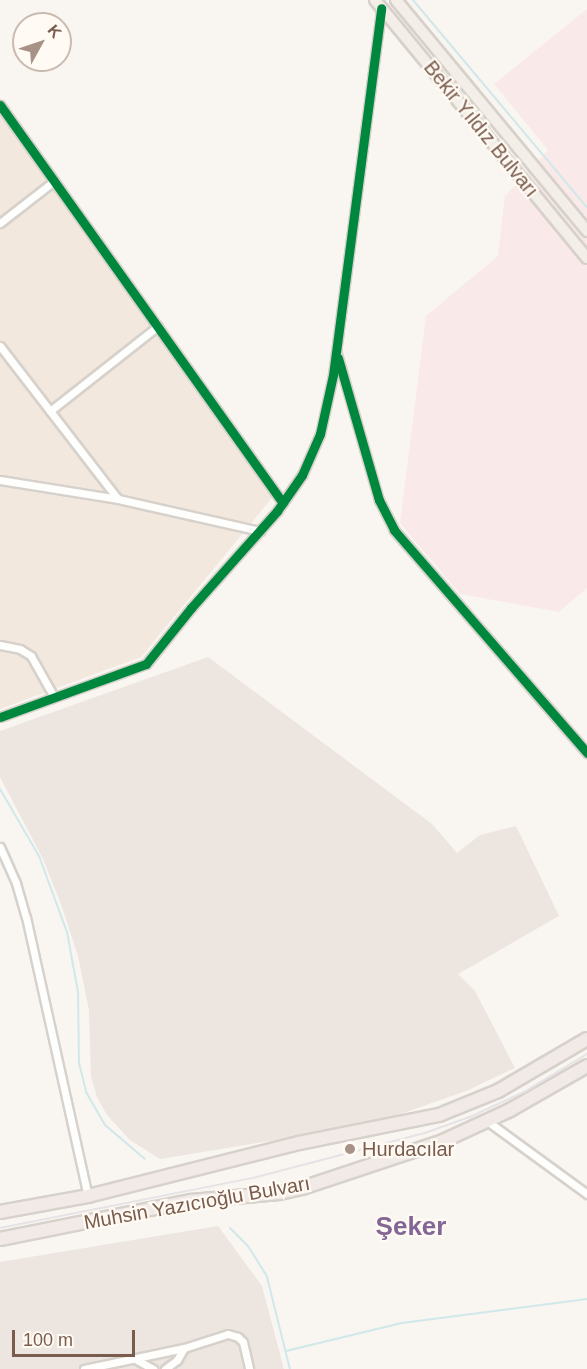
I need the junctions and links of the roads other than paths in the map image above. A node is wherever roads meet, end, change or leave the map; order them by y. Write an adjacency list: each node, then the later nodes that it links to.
1 (396, 0): 6 (main road, Bekir Yıldız Bulvarı)
2 (378, 4): 7 (main road, Bekir Yıldız Bulvarı); 10 (street)
3 (0, 105): 4 (street)
4 (54, 181): 5 (street); 8 (street)
5 (0, 223)
6 (587, 231)
7 (587, 258)
8 (158, 326): 11 (street); 14 (street)
9 (0, 346): 11 (street)
10 (336, 352): 14 (street); 19 (street)
11 (50, 411): 13 (street)
12 (0, 480): 13 (street)
13 (118, 499): 15 (street)
14 (284, 503): 15 (street)
15 (260, 531): 17 (street)
16 (0, 645): 17 (street)
17 (54, 697): 18 (street)
18 (0, 717)
19 (587, 753)
20 (0, 847): 25 (street)
21 (587, 1039): 25 (highway, Muhsin Yazıcıoğlu Bulvarı)
22 (587, 1066): 23 (highway, Muhsin Yazıcıoğlu Bulvarı)
23 (487, 1121): 24 (street); 27 (highway, Muhsin Yazıcıoğlu Bulvarı)
24 (587, 1194)
25 (88, 1196): 26 (highway, Muhsin Yazıcıoğlu Bulvarı)
26 (0, 1212)
27 (0, 1239)
28 (184, 1348): 29 (street); 32 (street); 33 (street)
29 (135, 1359): 30 (street); 31 (street)
30 (84, 1369)
31 (153, 1369)
32 (165, 1369)
33 (249, 1369)

